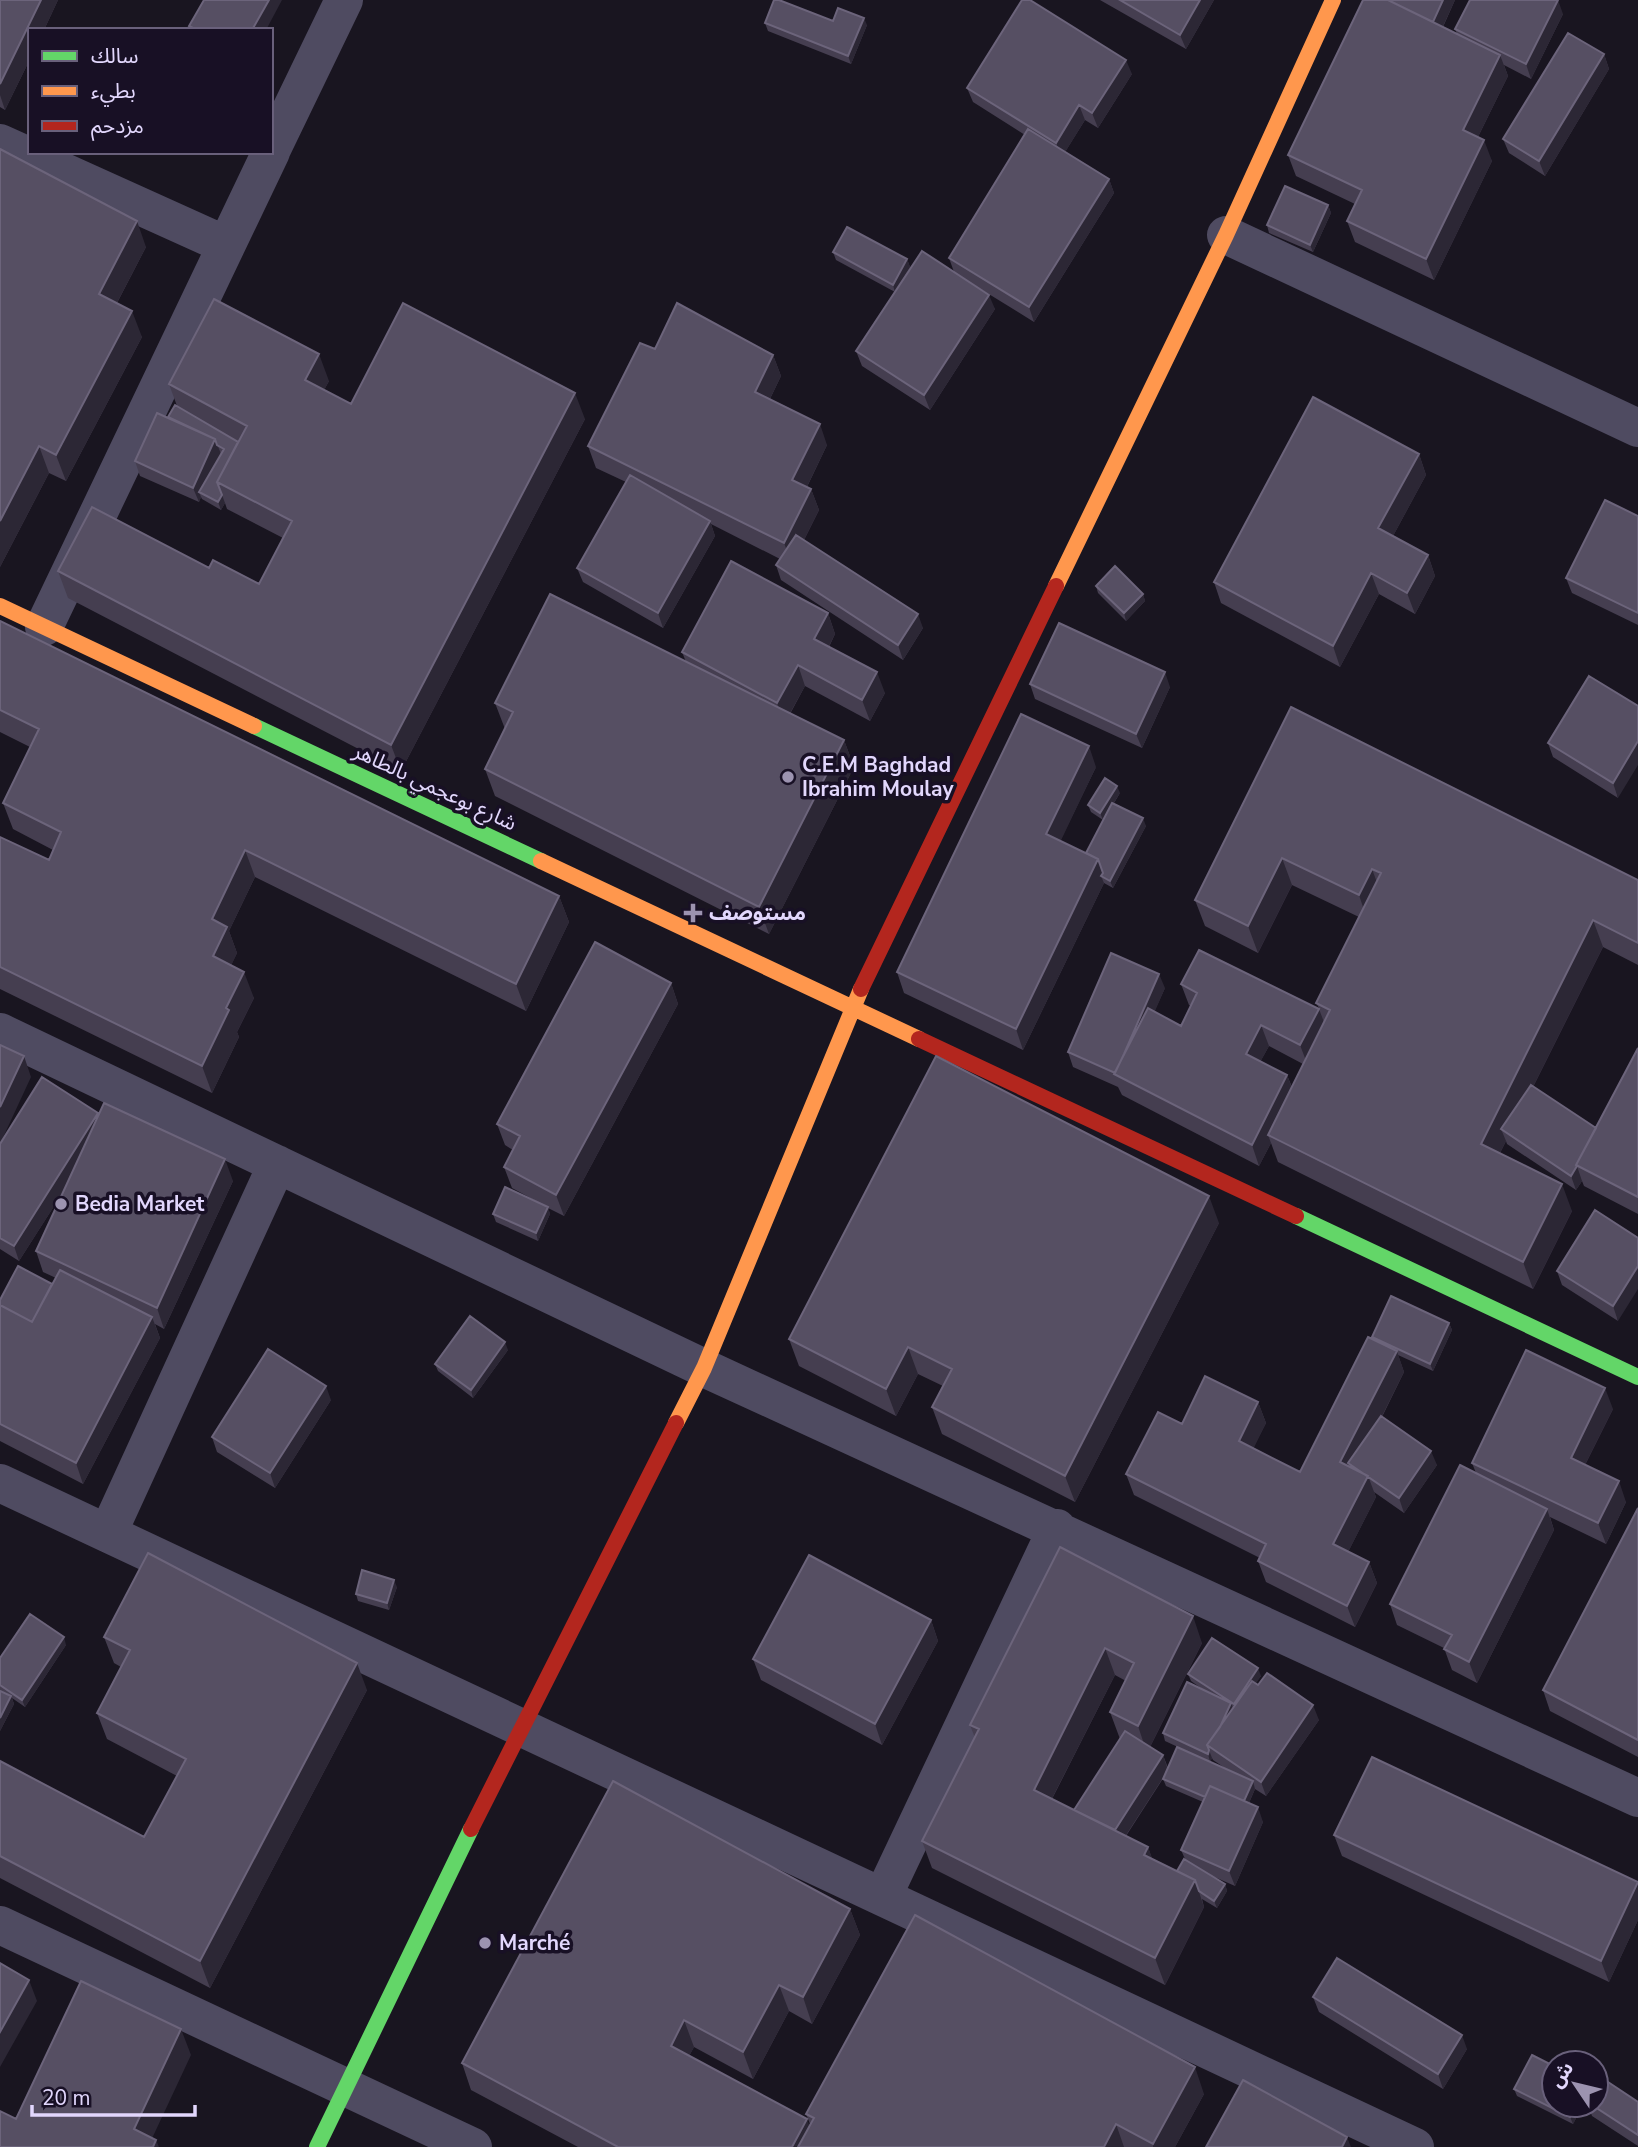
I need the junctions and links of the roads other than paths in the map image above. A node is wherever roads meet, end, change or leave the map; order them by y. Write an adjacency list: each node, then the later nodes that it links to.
1 (344, 0): 4 (street)
2 (1334, 0): 6 (main road)
3 (0, 143): 7 (street)
4 (273, 148)
5 (270, 154): 7 (street)
6 (1226, 235): 8 (street); 11 (main road)
7 (226, 245): 10 (street)
8 (1638, 428)
9 (0, 606): 10 (main road, شارع بوعجمي بالطاهر)
10 (44, 627): 11 (main road, شارع بوعجمي بالطاهر)
11 (853, 1005): 14 (main road); 15 (main road, شارع بوعجمي بالطاهر)
12 (0, 1032): 13 (street)
13 (277, 1164): 14 (street); 18 (street)
14 (704, 1368): 17 (street); 19 (main road)
15 (1638, 1377)
16 (0, 1483): 18 (street)
17 (1057, 1528): 20 (street); 21 (street)
18 (108, 1533): 19 (street)
19 (521, 1727): 21 (street); 23 (main road)
20 (1638, 1798)
21 (883, 1896): 26 (street)
22 (0, 1925): 23 (street)
23 (346, 2086): 24 (main road); 25 (street)
24 (317, 2147)
25 (473, 2147)
26 (1415, 2147)

